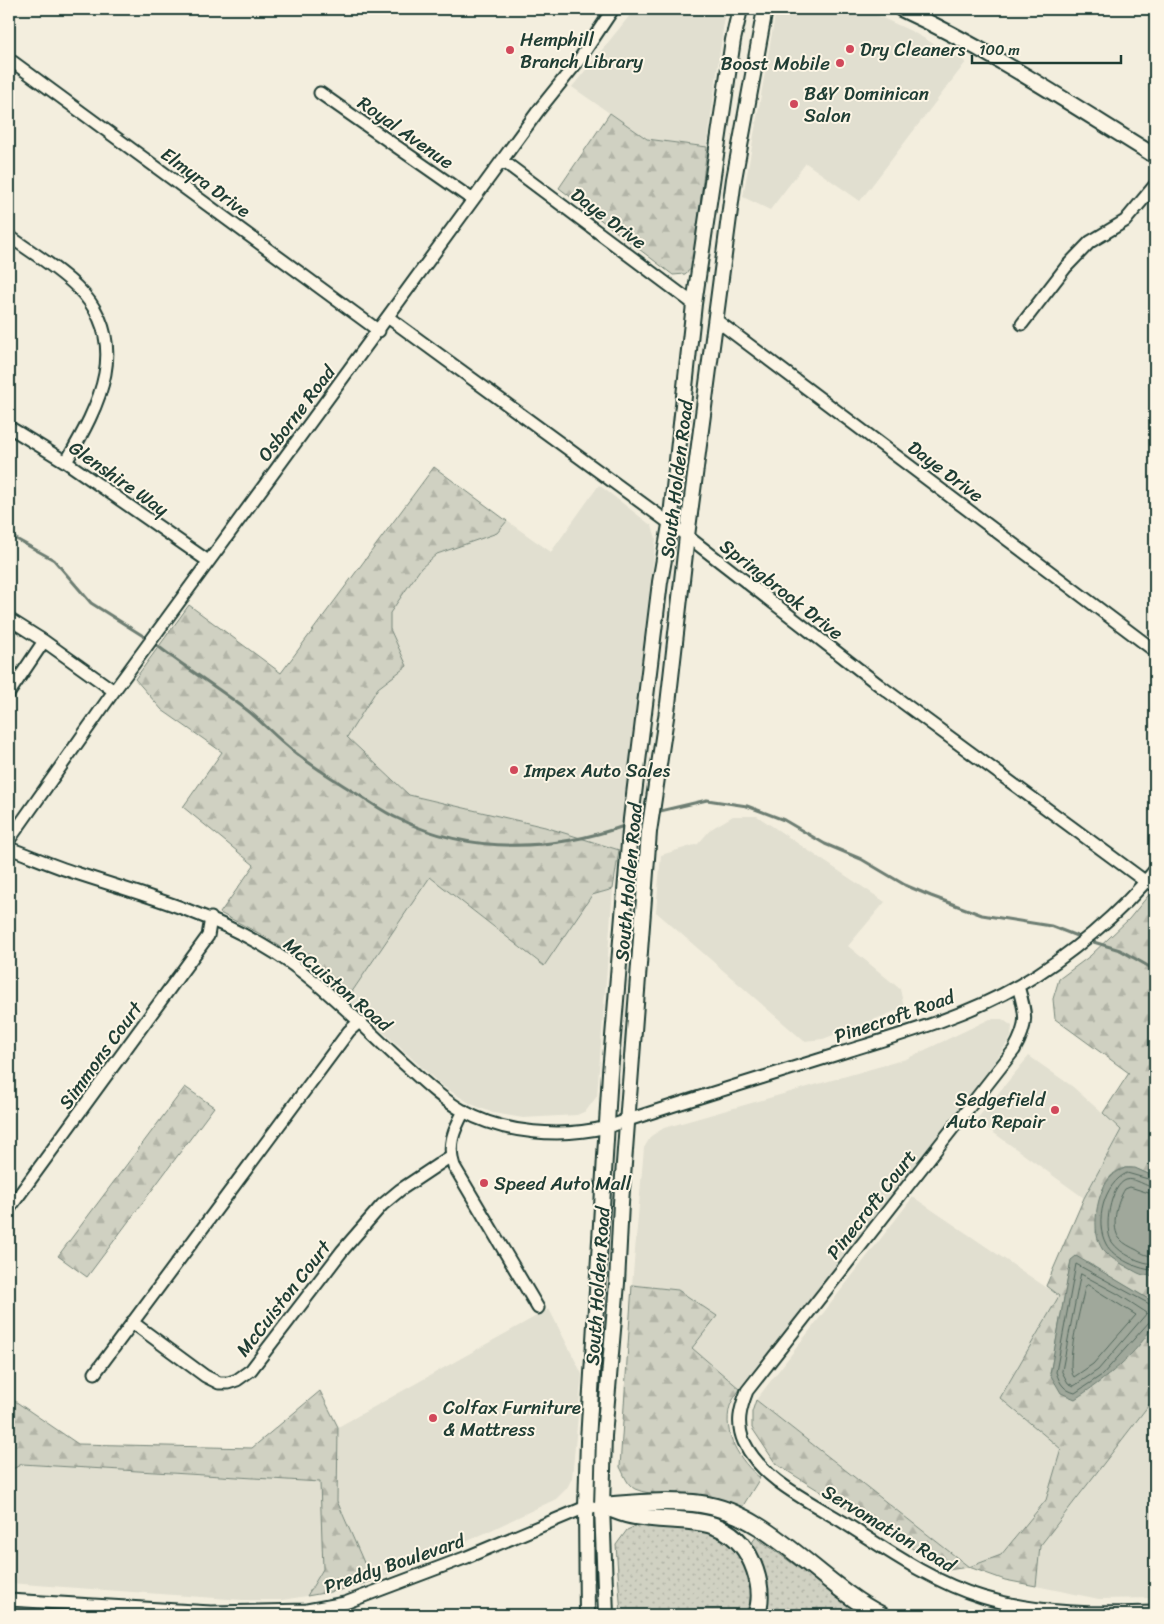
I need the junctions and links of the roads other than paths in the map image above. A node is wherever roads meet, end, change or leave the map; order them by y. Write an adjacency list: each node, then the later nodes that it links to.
1 (613, 9): 8 (street, Osborne Road)
2 (740, 9): 12 (main road, South Holden Road)
3 (765, 9): 14 (main road, South Holden Road)
4 (901, 9): 7 (main road)
5 (12, 62): 16 (street, Elmyra Drive)
6 (320, 93): 10 (street, Royal Avenue)
7 (1155, 156)
8 (503, 161): 10 (street, Osborne Road); 12 (street, Daye Drive)
9 (1155, 185): 15 (street)
10 (473, 200): 13 (street, Osborne Road)
11 (11, 242): 18 (street)
12 (694, 304): 19 (main road, South Holden Road)
13 (389, 318): 16 (street, Osborne Road); 19 (street, Springbrook Drive)
14 (716, 320): 20 (main road, South Holden Road); 24 (street, Daye Drive)
15 (1022, 324)
16 (379, 331): 21 (street, Osborne Road)
17 (9, 427): 18 (street, Glenshire Way)
18 (66, 462): 21 (street, Glenshire Way)
19 (670, 525): 20 (street, Springbrook Drive); 36 (main road, South Holden Road)
20 (687, 536): 30 (street, Springbrook Drive); 35 (main road, South Holden Road)
21 (208, 561): 25 (street, Osborne Road)
22 (9, 619): 23 (street)
23 (44, 641): 25 (street); 26 (street)
24 (1155, 651)
25 (114, 691): 27 (street, Osborne Road)
26 (9, 693)
27 (9, 840)
28 (9, 848): 31 (street, McCuiston Road)
29 (1155, 870): 30 (street, Pinecroft Road)
30 (1151, 883): 32 (street, Pinecroft Road)
31 (211, 918): 33 (street, McCuiston Road); 38 (street, Simmons Court)
32 (1018, 986): 35 (street, Pinecroft Road); 42 (street, Pinecroft Court)
33 (359, 1022): 34 (street, McCuiston Road); 40 (street)
34 (464, 1112): 36 (street, McCuiston Road); 37 (street)
35 (627, 1120): 36 (street, Pinecroft Road); 43 (main road, South Holden Road)
36 (607, 1127): 43 (main road, South Holden Road)
37 (451, 1156): 39 (street); 40 (street, McCuiston Court)
38 (9, 1209)
39 (538, 1308)
40 (132, 1322): 41 (street)
41 (95, 1372)
42 (744, 1443): 45 (street, Servomation Road)
43 (594, 1506): 44 (street, Preddy Boulevard); 46 (main road, South Holden Road); 47 (main road, South Holden Road); 48 (highway); 49 (highway)
44 (9, 1600)
45 (1155, 1612)
46 (588, 1615)
47 (606, 1615)
48 (756, 1615)
49 (882, 1615)

